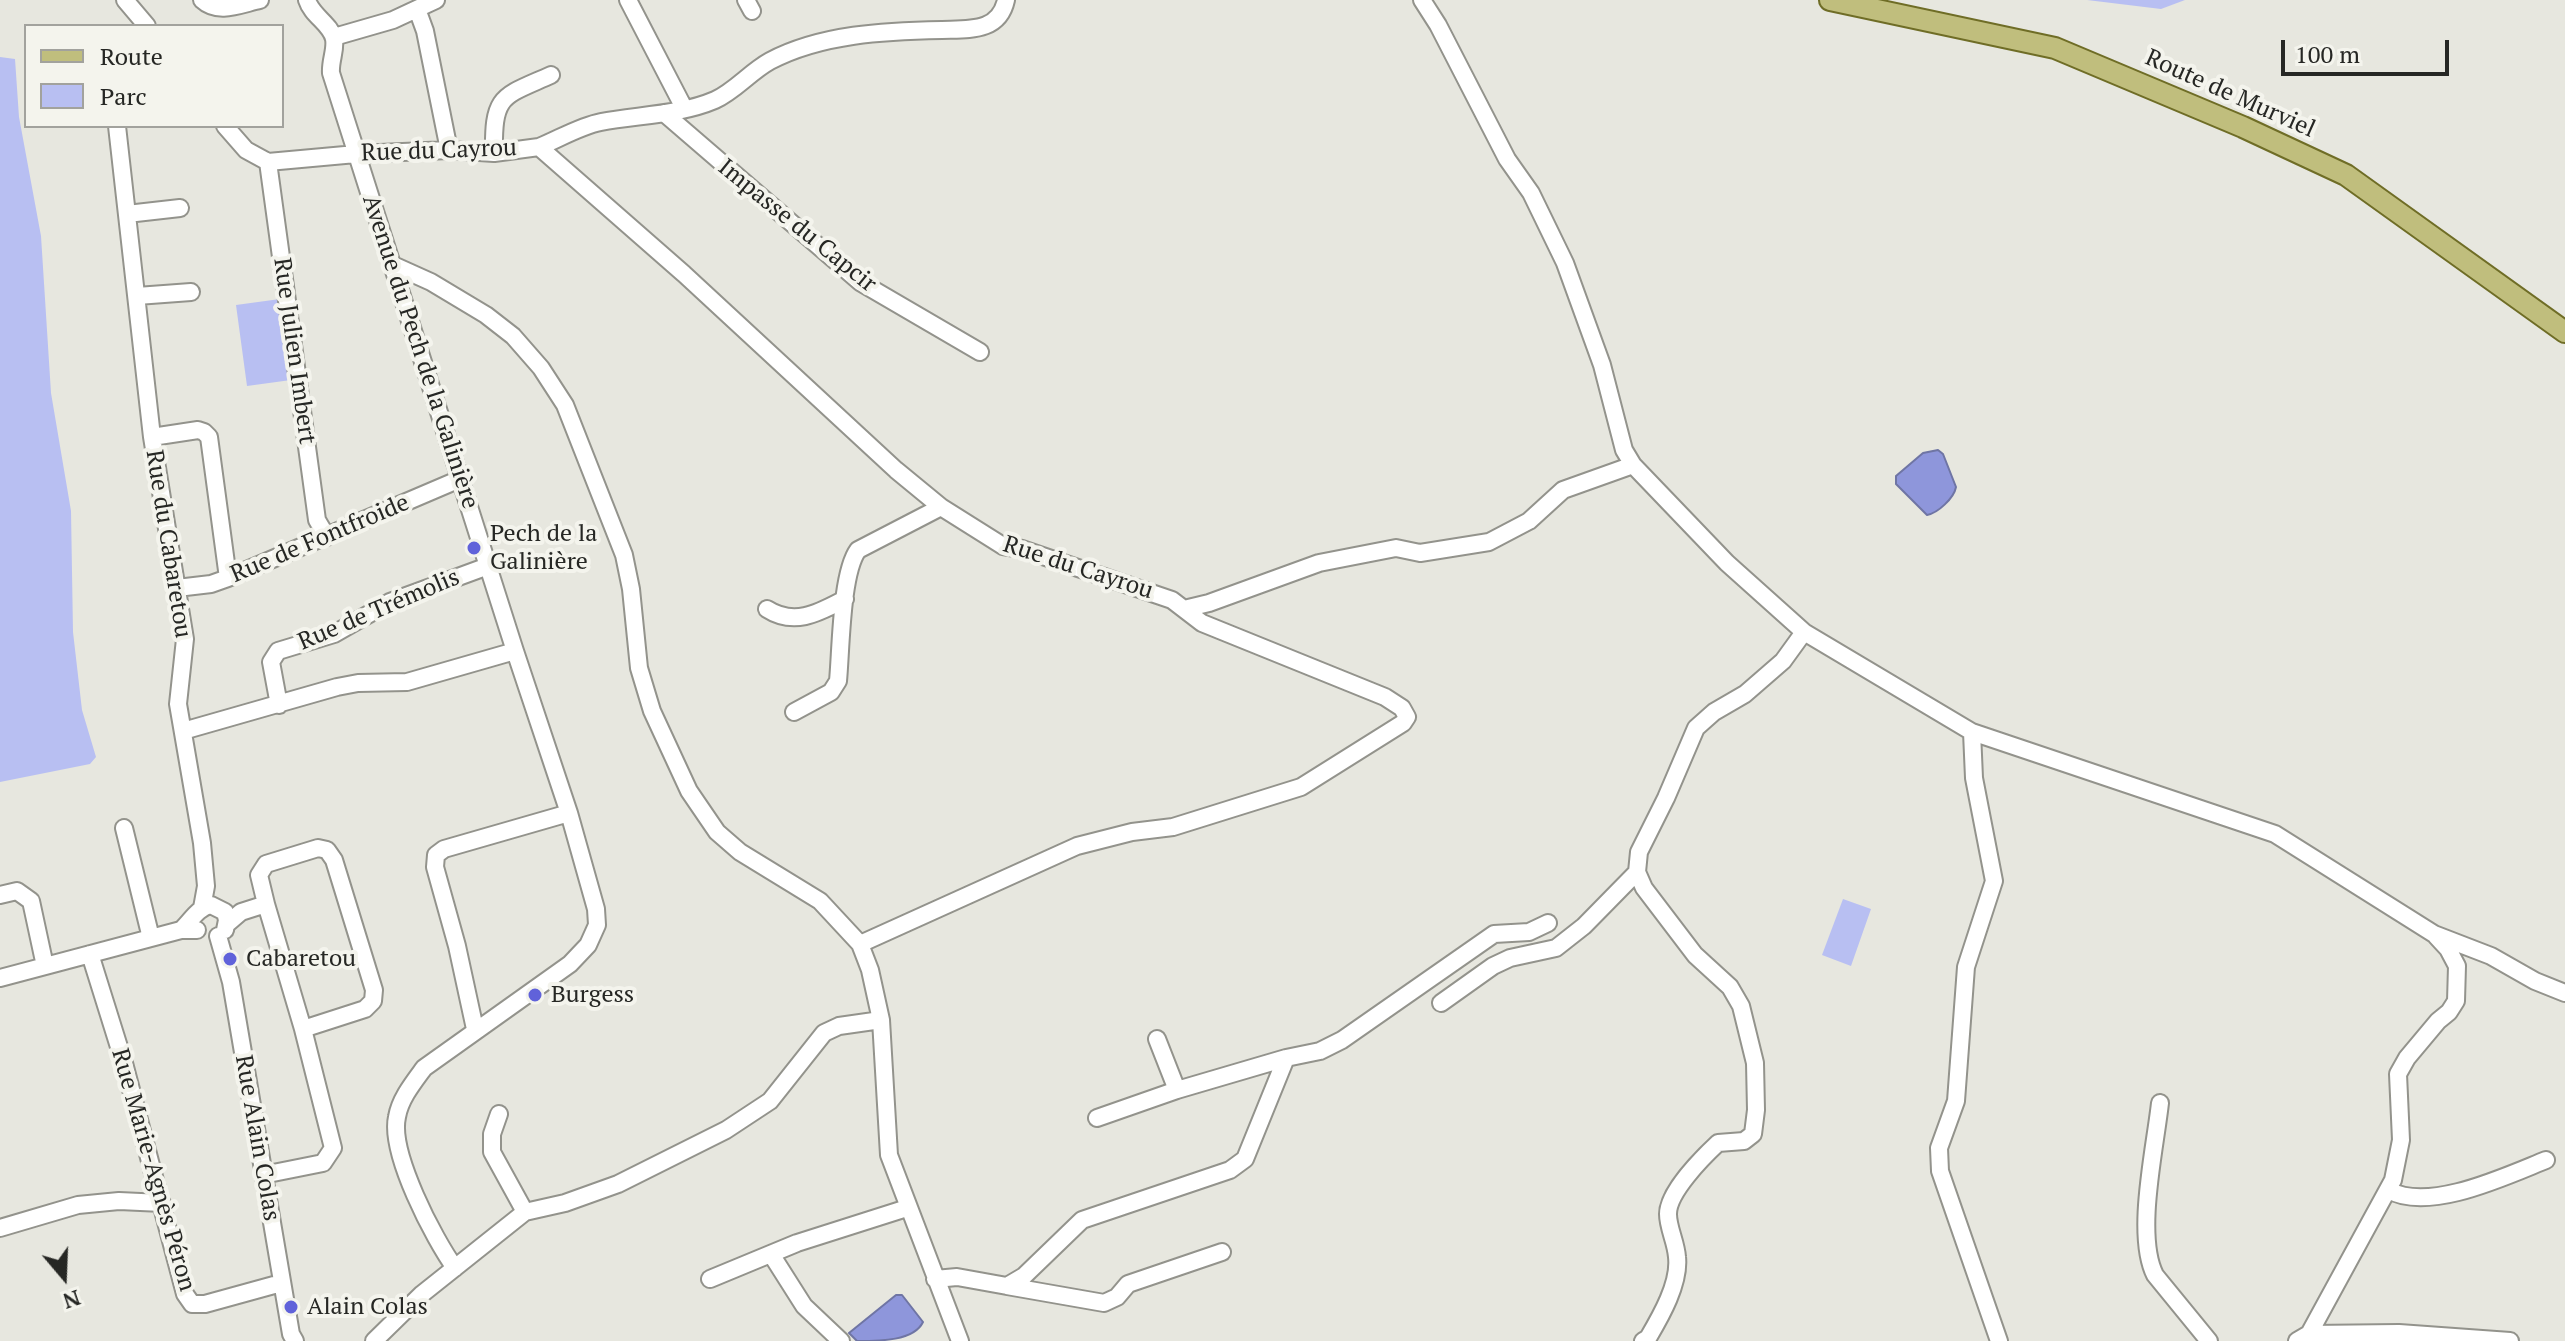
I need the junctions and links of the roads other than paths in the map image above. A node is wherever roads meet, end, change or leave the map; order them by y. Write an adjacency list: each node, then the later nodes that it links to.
1 (125, 0): 11 (street)
2 (202, 0): 3 (street)
3 (260, 0)
4 (307, 0): 12 (street)
5 (436, 0): 10 (street)
6 (628, 0): 14 (street)
7 (1006, 0): 14 (street)
8 (1422, 0): 33 (street)
9 (1830, 0): 30 (main road, Route de Murviel)
10 (417, 9): 12 (street); 19 (street)
11 (145, 24)
12 (334, 37): 21 (street, Avenue du Pech de la Galinière)
13 (551, 75): 20 (street)
14 (684, 108): 15 (street)
15 (664, 113): 18 (street); 31 (street, Impasse du Capcir)
16 (117, 128): 24 (street, Rue du Cabaretou)
17 (227, 128): 22 (street)
18 (539, 147): 20 (street, Rue du Cayrou); 35 (street, Rue du Cayrou)
19 (449, 150): 20 (street, Rue du Cayrou); 21 (street, Rue du Cayrou)
20 (494, 153)
21 (356, 154): 22 (street, Rue du Cayrou); 25 (street, Avenue du Pech de la Galinière)
22 (268, 162): 36 (street, Rue Julien Imbert)
23 (180, 208): 24 (street)
24 (127, 214): 28 (street, Rue du Cabaretou)
25 (391, 264): 26 (street); 29 (street, Avenue du Pech de la Galinière)
26 (427, 280): 29 (street); 58 (street)
27 (191, 292): 28 (street)
28 (137, 296): 32 (street, Rue du Cabaretou)
29 (404, 305): 34 (street, Avenue du Pech de la Galinière)
30 (2565, 332)
31 (980, 352)
32 (152, 437): 38 (street); 39 (street, Rue du Cabaretou)
33 (1633, 465): 42 (street); 43 (street)
34 (460, 479): 36 (street, Rue de Fontfroide); 37 (street, Avenue du Pech de la Galinière)
35 (941, 507): 40 (street); 42 (street, Rue du Cayrou)
36 (327, 537): 38 (street, Rue de Fontfroide)
37 (488, 566): 44 (street, Avenue du Pech de la Galinière); 45 (street, Rue de Trémolis)
38 (228, 578): 39 (street, Rue de Fontfroide)
39 (177, 588): 47 (street, Rue du Cabaretou)
40 (845, 599): 41 (street); 46 (street)
41 (767, 609)
42 (1184, 609): 58 (street, Rue du Cayrou)
43 (1804, 632): 48 (street); 51 (street)
44 (515, 651): 45 (street); 49 (street, Avenue du Pech de la Galinière)
45 (279, 705): 47 (street)
46 (794, 712)
47 (183, 731): 54 (street, Rue du Cabaretou)
48 (1972, 732): 56 (street); 94 (street)
49 (569, 813): 66 (street, Avenue du Pech de la Galinière); 66 (street)
50 (124, 828): 57 (street)
51 (1637, 872): 63 (street); 93 (street)
52 (0, 895): 60 (street)
53 (266, 904): 54 (street); 65 (street); 65 (street)
54 (211, 921): 57 (street); 74 (street, Rue Alain Colas); 85 (street, Rue Alain Colas)
55 (1548, 923): 68 (street)
56 (2434, 934): 62 (street); 75 (street)
57 (151, 938): 59 (street)
58 (860, 944): 64 (street)
59 (90, 954): 60 (street); 76 (street, Rue Marie-Agnès Péron)
60 (45, 966): 61 (street)
61 (0, 978)
62 (2565, 993)
63 (1441, 1003)
64 (881, 1020): 77 (street); 78 (street)
65 (303, 1029): 74 (street)
66 (475, 1029): 82 (street, Avenue du Pech de la Galinière)
67 (1157, 1039): 69 (street)
68 (1286, 1058): 69 (street); 86 (street)
69 (1177, 1090): 72 (street)
70 (2160, 1103): 95 (street)
71 (499, 1114): 78 (street)
72 (1097, 1118)
73 (2546, 1160): 75 (street)
74 (263, 1175): 89 (street, Rue Alain Colas)
75 (2389, 1190): 87 (street)
76 (162, 1203): 79 (street); 85 (street, Rue Marie-Agnès Péron)
77 (907, 1208): 81 (street); 84 (street)
78 (525, 1212): 82 (street)
79 (0, 1228)
80 (1222, 1252): 86 (street)
81 (771, 1254): 83 (street); 91 (street)
82 (455, 1268): 90 (street)
83 (710, 1279)
84 (935, 1279): 86 (street); 92 (street)
85 (274, 1285): 88 (street, Rue Alain Colas)
86 (1007, 1286)
87 (2303, 1338): 96 (street)
88 (286, 1341)
89 (295, 1341)
90 (374, 1341)
91 (841, 1341)
92 (960, 1341)
93 (1643, 1341)
94 (1999, 1341)
95 (2209, 1341)
96 (2510, 1341)

